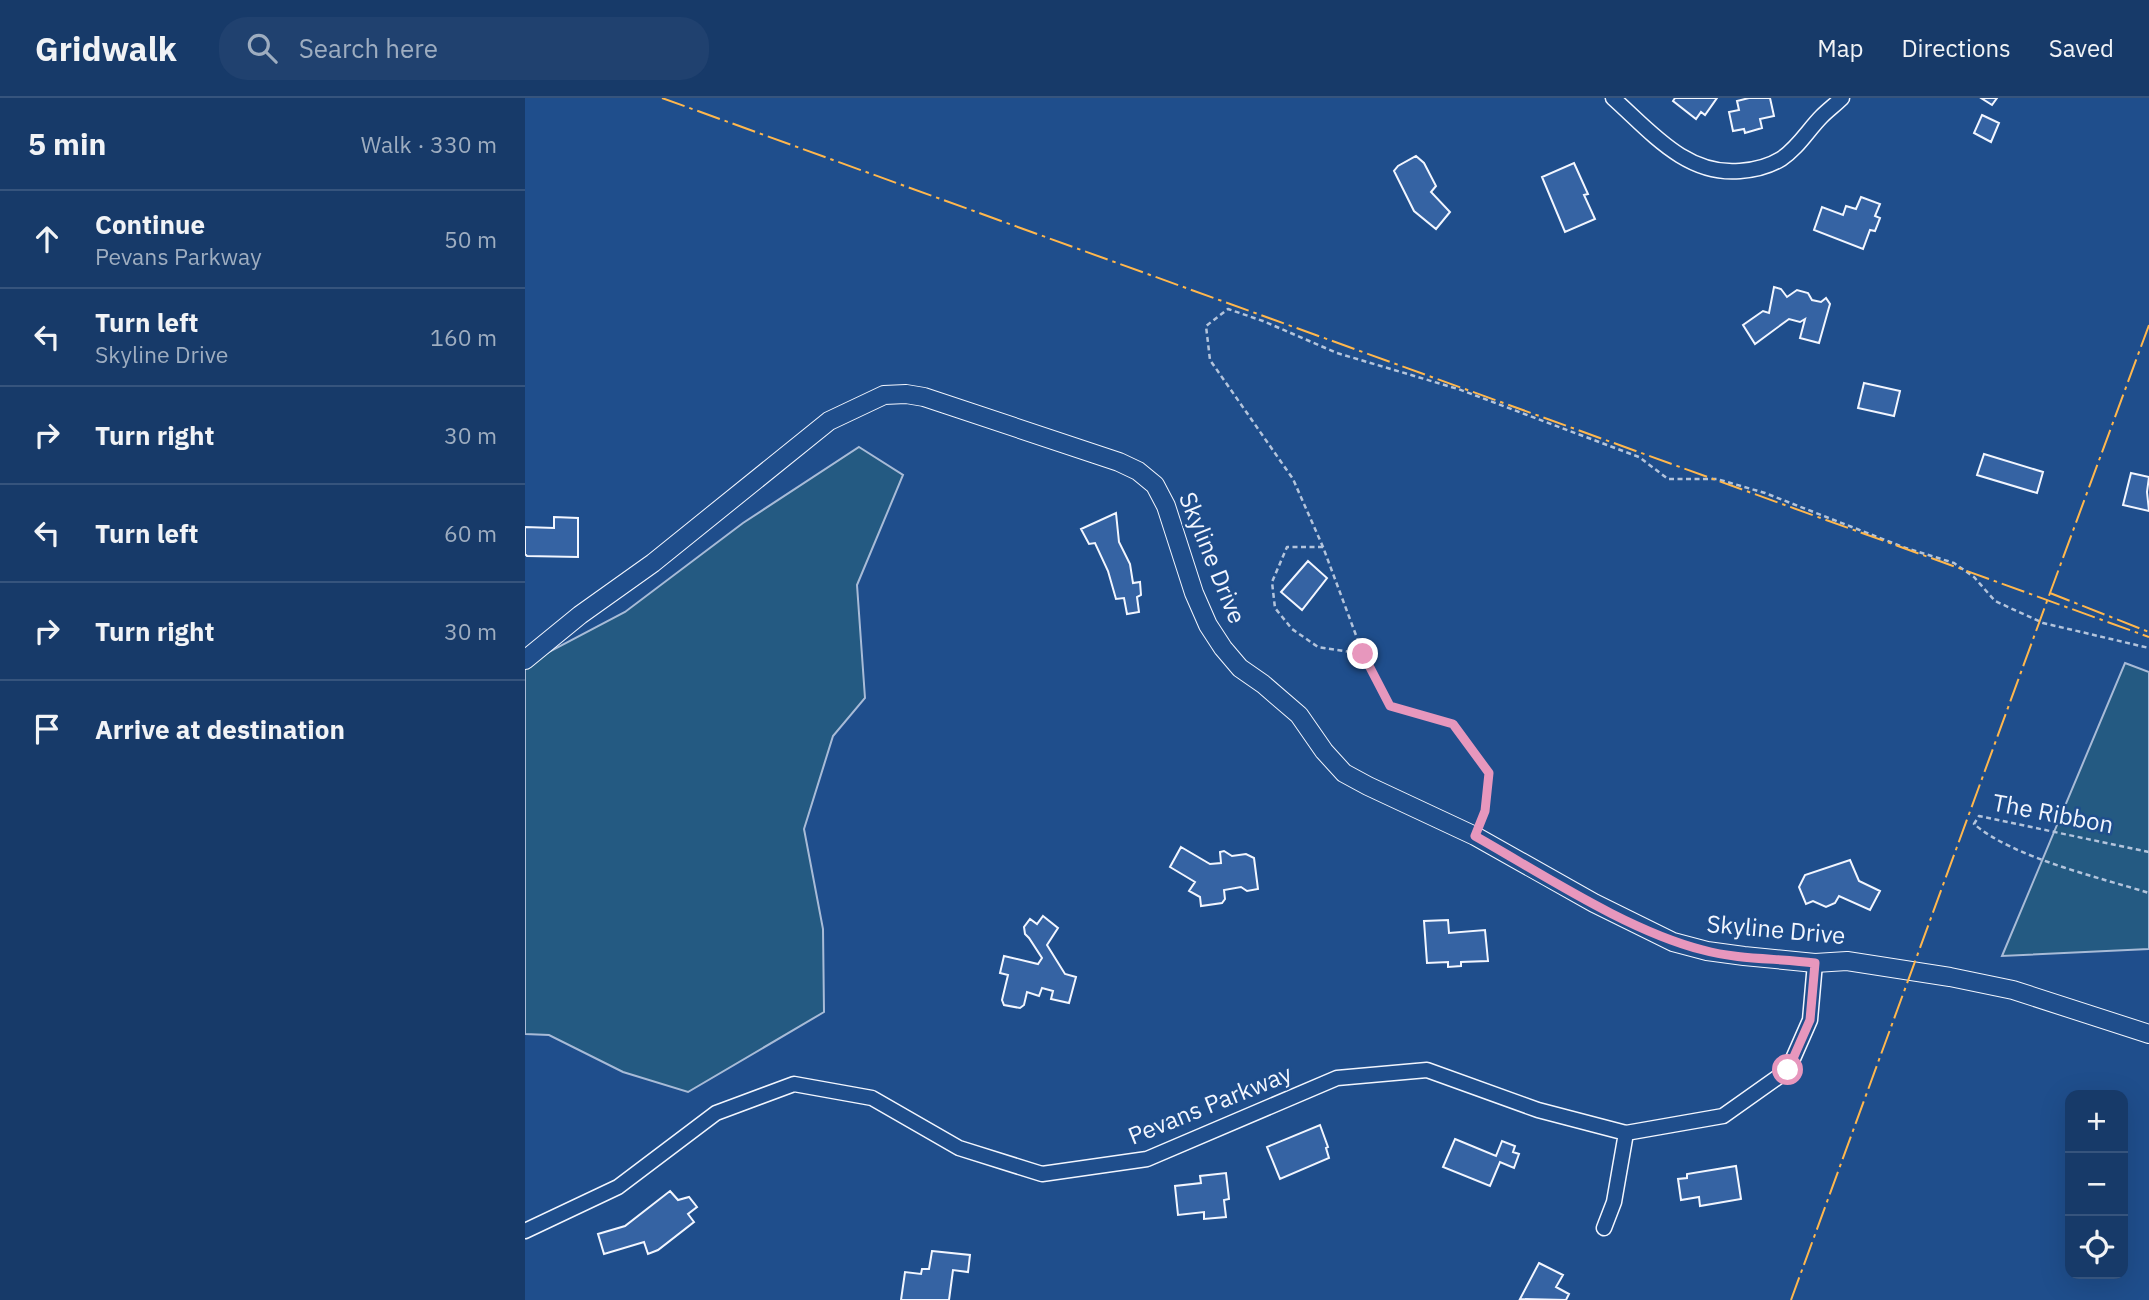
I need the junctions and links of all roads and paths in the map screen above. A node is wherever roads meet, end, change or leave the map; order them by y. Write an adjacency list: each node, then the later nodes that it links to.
1 (1613, 98): 2 (street)
2 (1842, 98)
3 (1323, 547): 4 (path); 5 (path); 5 (path)
4 (2149, 648)
5 (1363, 654): 7 (path)
6 (525, 660): 7 (street, Skyline Drive)
7 (1475, 836): 10 (street, Skyline Drive)
8 (2149, 852): 9 (path, The Ribbon)
9 (2149, 893)
10 (1815, 963): 11 (street, Skyline Drive); 12 (street, Pevans Parkway)
11 (2149, 1034)
12 (1626, 1133): 13 (street); 14 (street, Pevans Parkway)
13 (1604, 1228)
14 (525, 1231)

